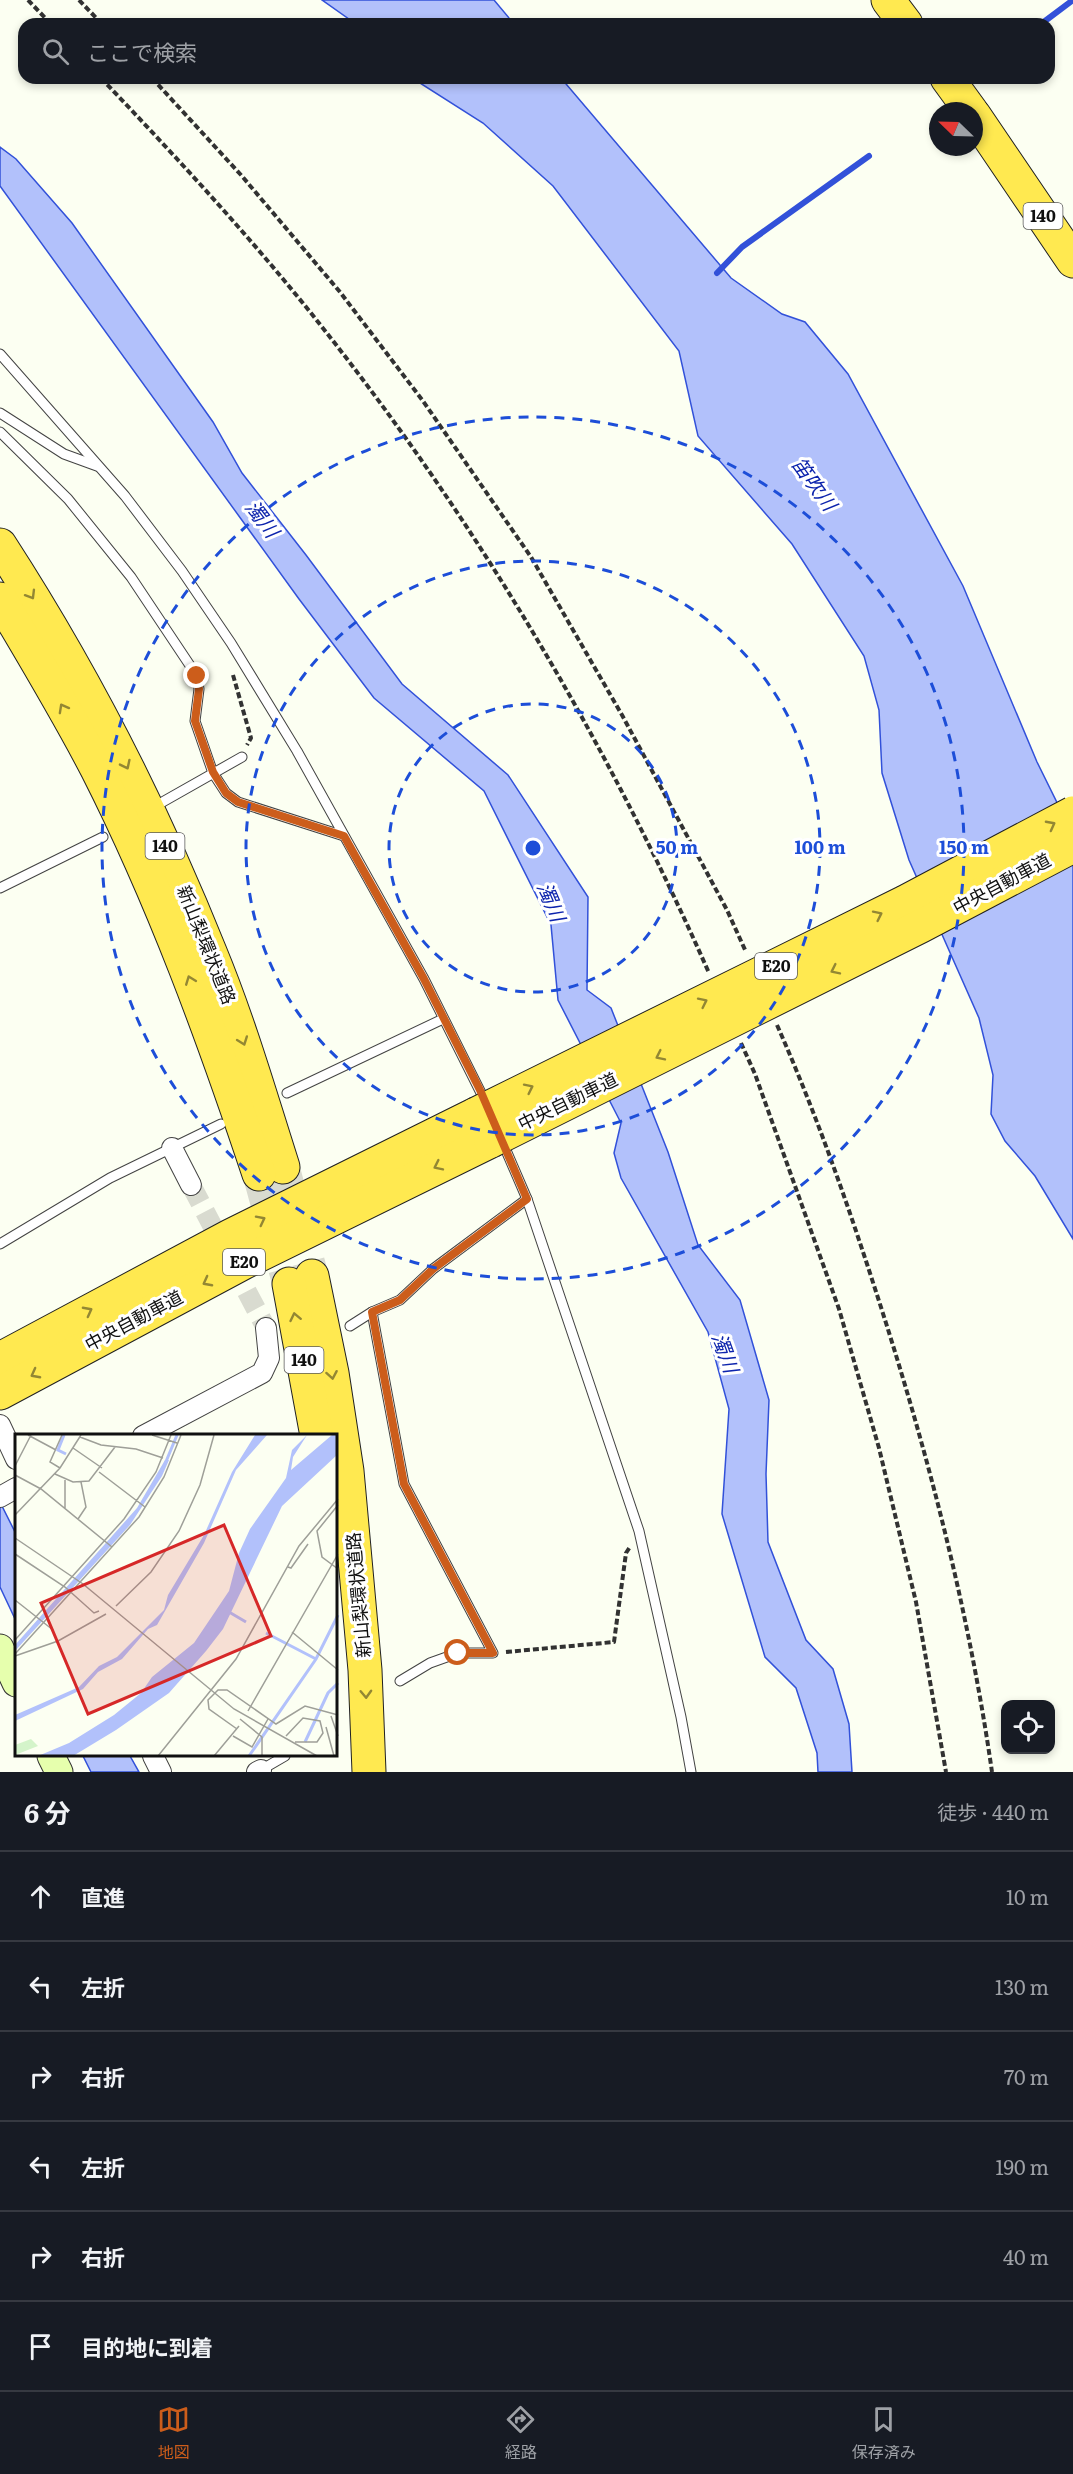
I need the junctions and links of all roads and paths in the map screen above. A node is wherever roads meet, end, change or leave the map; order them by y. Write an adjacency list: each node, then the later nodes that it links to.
1 (28, 0): 4 (path)
2 (80, 0): 5 (path)
3 (888, 0): 6 (highway)
4 (45, 18)
5 (96, 18)
6 (902, 18)
7 (107, 84): 29 (path)
8 (157, 84): 28 (path)
9 (951, 84): 10 (highway)
10 (964, 102)
11 (983, 128): 12 (highway, 140)
12 (1073, 261)
13 (0, 354): 16 (lane)
14 (0, 413): 16 (lane)
15 (0, 432): 21 (lane)
16 (99, 466): 19 (lane)
17 (0, 545): 18 (highway, 新山梨環状道路 / 140, one-way to 18)
18 (0, 599)
19 (231, 643): 20 (path); 24 (lane)
20 (242, 757): 21 (lane)
21 (213, 772): 22 (lane); 24 (lane)
22 (159, 804)
23 (1073, 813): 35 (highway, 中央自動車道 / E20, one-way to 23, bridge)
24 (344, 836): 31 (lane)
25 (103, 837): 27 (lane)
26 (1073, 846): 35 (highway, 中央自動車道 / E20, one-way to 35, bridge)
27 (0, 888)
28 (746, 953)
29 (711, 977)
30 (774, 1017): 67 (path)
31 (443, 1019): 33 (lane); 38 (lane)
32 (740, 1042): 66 (path)
33 (287, 1093)
34 (221, 1124): 36 (lane)
35 (484, 1128): 43 (highway, 中央自動車道 / E20, one-way to 35); 44 (highway, 中央自動車道 / E20, one-way to 44)
36 (172, 1148): 37 (street); 39 (lane)
37 (191, 1185)
38 (527, 1199): 40 (lane); 51 (lane)
39 (0, 1244)
40 (372, 1312): 41 (lane); 54 (lane)
41 (350, 1326)
42 (266, 1328): 46 (street)
43 (0, 1359)
44 (1, 1392)
45 (0, 1425): 48 (street)
46 (147, 1434)
47 (317, 1434): 64 (highway, 新山梨環状道路 / 140, one-way to 64)
48 (15, 1457)
49 (15, 1489): 50 (street)
50 (0, 1497)
51 (639, 1531): 54 (path); 65 (lane)
52 (338, 1615): 63 (highway, 新山梨環状道路)
53 (0, 1648): 55 (street)
54 (493, 1653): 56 (lane)
55 (15, 1681)
56 (400, 1681)
57 (52, 1757): 61 (street)
58 (154, 1757): 62 (street)
59 (282, 1757): 60 (lane)
60 (259, 1771)
61 (59, 1772)
62 (161, 1772)
63 (345, 1772)
64 (369, 1772)
65 (691, 1772)
66 (946, 1772)
67 (992, 1772)

